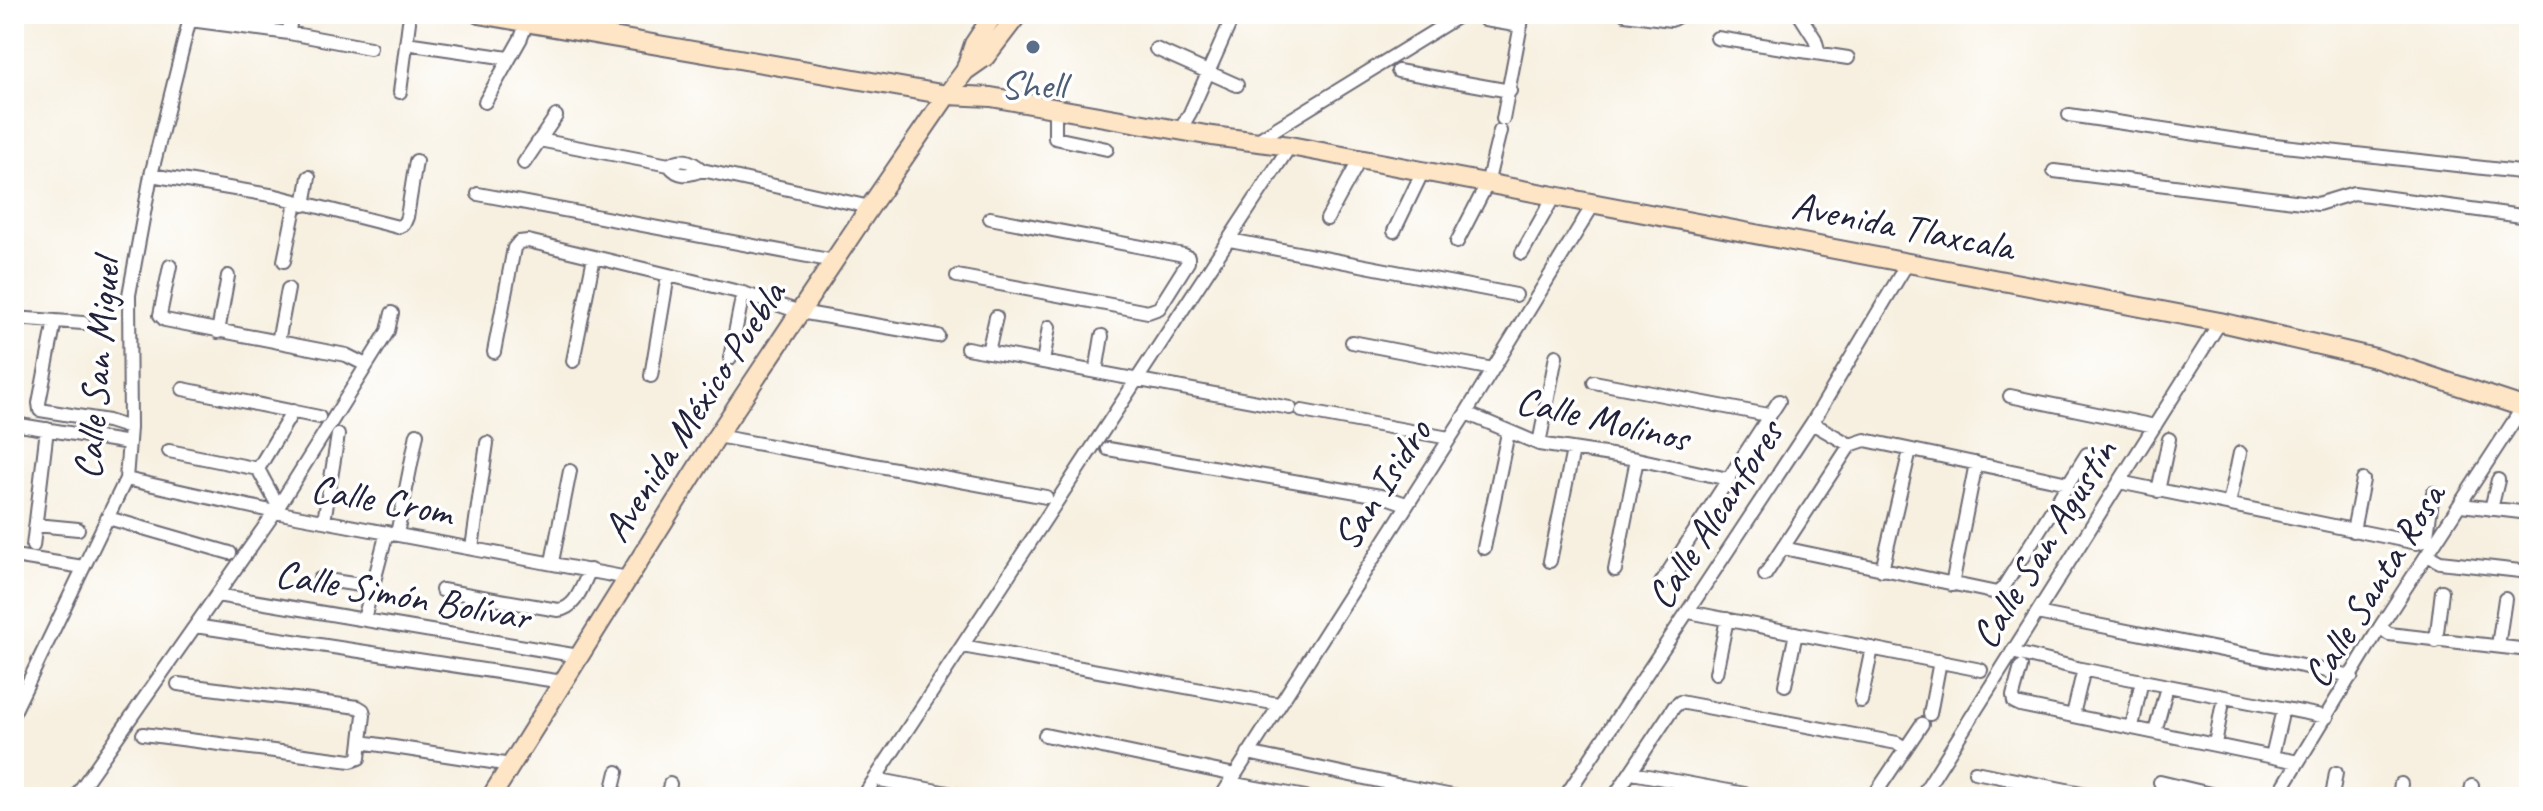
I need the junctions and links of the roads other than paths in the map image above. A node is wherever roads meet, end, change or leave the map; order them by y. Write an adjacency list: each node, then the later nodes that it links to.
1 (291, 14): 15 (street)
2 (479, 14): 14 (street, Avenida Tlaxcala)
3 (994, 14): 23 (street, Avenida México Puebla)
4 (1018, 14): 23 (street, Avenida México Puebla)
5 (1234, 14): 25 (street)
6 (1462, 14): 36 (street)
7 (1625, 14): 8 (street)
8 (1682, 14)
9 (1799, 14): 20 (street)
10 (190, 17): 15 (street); 45 (street, Calle San Miguel)
11 (1485, 20): 12 (street)
12 (1522, 20): 27 (street)
13 (409, 22): 17 (street)
14 (530, 24): 21 (street); 29 (street, Avenida Tlaxcala)
15 (289, 33): 18 (street)
16 (1717, 38): 20 (street)
17 (406, 43): 21 (street); 28 (street)
18 (370, 48)
19 (1156, 49): 25 (street)
20 (1819, 53): 22 (street)
21 (508, 58): 30 (street)
22 (1848, 58)
23 (965, 71): 29 (street, Avenida México Puebla)
24 (1398, 71): 27 (street)
25 (1207, 73): 26 (street); 34 (street)
26 (1237, 85)
27 (1510, 91): 47 (street)
28 (400, 92)
29 (947, 95): 31 (street, Avenida Tlaxcala); 52 (street, Avenida México Puebla)
30 (485, 102)
31 (1055, 109): 34 (street, Avenida Tlaxcala); 38 (street)
32 (2069, 115): 44 (street)
33 (556, 116): 35 (street)
34 (1180, 130): 36 (street, Avenida Tlaxcala)
35 (539, 140): 41 (street); 52 (street)
36 (1256, 141): 37 (street, Avenida Tlaxcala)
37 (1290, 146): 40 (street, Avenida Tlaxcala); 57 (street)
38 (1107, 149)
39 (416, 161): 50 (street)
40 (1359, 161): 43 (street, Avenida Tlaxcala); 55 (street)
41 (524, 163)
42 (2054, 171): 53 (street)
43 (1422, 173): 47 (street, Avenida Tlaxcala); 56 (street)
44 (2529, 173)
45 (151, 175): 50 (street); 110 (street, Calle San Miguel)
46 (309, 177): 50 (street)
47 (1487, 184): 49 (street, Avenida Tlaxcala); 58 (street)
48 (478, 194): 62 (street)
49 (1553, 198): 51 (street, Avenida Tlaxcala); 59 (street)
50 (300, 203): 61 (street)
51 (1593, 205): 63 (street, Avenida Tlaxcala); 94 (street, San Isidro)
52 (870, 207): 62 (street, Avenida México Puebla)
53 (2529, 217)
54 (990, 218): 68 (street)
55 (1327, 219)
56 (1394, 231)
57 (1230, 240): 71 (street); 72 (street)
58 (1457, 242)
59 (1522, 253)
60 (594, 257): 65 (street); 87 (street); 91 (street)
61 (284, 261)
62 (834, 261): 73 (street, Avenida México Puebla)
63 (1908, 262): 78 (street, Avenida Tlaxcala); 107 (street, Calle Alcanfores)
64 (170, 266): 81 (street)
65 (668, 275): 70 (street); 96 (street)
66 (228, 276): 81 (street)
67 (957, 276): 68 (street)
68 (1175, 283): 71 (street)
69 (288, 289): 84 (street)
70 (743, 293): 73 (street); 90 (street)
71 (1194, 293): 97 (street)
72 (1516, 295)
73 (800, 312): 82 (street); 115 (street, Avenida México Puebla)
74 (392, 313): 93 (street)
75 (996, 317): 88 (street)
76 (14, 318): 77 (street)
77 (55, 321): 79 (street); 110 (street)
78 (2220, 322): 102 (street, Avenida Tlaxcala); 109 (street, Calle San Agustín)
79 (83, 323)
80 (1049, 327): 92 (street)
81 (218, 332): 84 (street)
82 (938, 336)
83 (1102, 336): 95 (street)
84 (278, 342): 93 (street)
85 (1352, 342): 94 (street)
86 (967, 348): 88 (street)
87 (494, 352)
88 (988, 352): 92 (street)
89 (1556, 356): 120 (street)
90 (730, 358)
91 (573, 361)
92 (1043, 362): 95 (street)
93 (366, 365): 144 (street)
94 (1493, 369): 104 (street, San Isidro)
95 (1096, 372): 97 (street)
96 (651, 376)
97 (1139, 380): 116 (street); 185 (street)
98 (1594, 382): 105 (street)
99 (183, 389): 103 (street)
100 (2010, 396): 109 (street)
101 (1779, 401): 105 (street)
102 (2527, 402): 143 (street, Calle Santa Rosa)
103 (293, 411): 106 (street); 130 (street)
104 (1466, 413): 112 (street, Calle Molinos); 116 (street, San Isidro)
105 (1768, 415): 133 (street)
106 (319, 417)
107 (1812, 423): 121 (street); 177 (street, Calle Alcanfores)
108 (14, 424): 111 (street)
109 (2155, 426): 136 (street, Calle San Agustín)
110 (130, 428): 118 (street, Calle San Miguel)
111 (47, 429): 118 (street); 149 (street)
112 (1508, 433): 120 (street, Calle Molinos); 155 (street)
113 (417, 434): 152 (street)
114 (338, 435): 148 (street)
115 (717, 436): 140 (street); 168 (street, Avenida México Puebla)
116 (1449, 438): 141 (street, San Isidro)
117 (2169, 439): 138 (street)
118 (129, 443): 132 (street, Calle San Miguel)
119 (487, 443): 154 (street)
120 (1539, 444): 123 (street, Calle Molinos)
121 (1850, 445): 124 (street); 156 (street)
122 (1108, 449): 141 (street)
123 (1573, 450): 128 (street, Calle Molinos); 160 (street)
124 (1910, 450): 129 (street); 165 (street)
125 (169, 451): 130 (street)
126 (2240, 453): 142 (street)
127 (2087, 454): 137 (street)
128 (1637, 459): 133 (street, Calle Molinos); 164 (street)
129 (1976, 463): 137 (street); 171 (street)
130 (258, 469): 144 (street)
131 (570, 471): 161 (street)
132 (126, 479): 144 (street, Calle Crom); 147 (street, Calle San Miguel)
133 (1728, 479): 170 (street)
134 (2363, 480): 151 (street)
135 (2498, 480): 145 (street)
136 (2119, 482): 138 (street); 178 (street, Calle San Agustín)
137 (2068, 483): 171 (street)
138 (2158, 491): 142 (street)
139 (2433, 493): 151 (street)
140 (1046, 497)
141 (1406, 504): 203 (street, San Isidro)
142 (2229, 504): 151 (street)
143 (2461, 505): 145 (street); 159 (street, Calle Santa Rosa)
144 (277, 509): 148 (street, Calle Crom); 175 (street)
145 (2491, 509): 146 (street)
146 (2529, 513)
147 (108, 518): 157 (street); 162 (street, Calle San Miguel)
148 (324, 521): 152 (street, Calle Crom)
149 (36, 525): 150 (street); 153 (street)
150 (78, 529)
151 (2353, 531)
152 (392, 533): 154 (street, Calle Crom); 172 (street)
153 (33, 546)
154 (472, 548): 161 (street, Calle Crom)
155 (1484, 548)
156 (1783, 548): 165 (street); 167 (street)
157 (230, 553)
158 (14, 556): 162 (street)
159 (2429, 556): 166 (street); 182 (street, Calle Santa Rosa)
160 (1550, 561)
161 (552, 562): 163 (street, Calle Crom)
162 (83, 567): 205 (street, Calle San Miguel)
163 (590, 570): 168 (street, Calle Crom); 173 (street)
164 (1615, 570)
165 (1882, 570): 171 (street)
166 (2529, 572)
167 (1765, 575)
168 (628, 578): 190 (street, Avenida México Puebla)
169 (320, 579): 172 (street)
170 (1661, 583)
171 (1952, 585)
172 (373, 587): 179 (street)
173 (442, 590)
174 (2442, 591): 184 (street)
175 (217, 595): 179 (street, Calle Simón Bolívar); 181 (street)
176 (2505, 599): 186 (street)
177 (1689, 612): 180 (street); 235 (street, Calle Alcanfores)
178 (2037, 613): 189 (street, Calle San Agustín); 195 (street)
179 (364, 619): 190 (street, Calle Simón Bolívar)
180 (1727, 619): 183 (street); 194 (street)
181 (195, 626): 197 (street); 227 (street)
182 (2380, 627): 184 (street); 195 (street, Calle Santa Rosa)
183 (1796, 633): 187 (street); 199 (street)
184 (2436, 641): 186 (street)
185 (962, 646): 203 (street); 224 (street)
186 (2498, 646): 188 (street)
187 (1872, 648): 191 (street); 202 (street)
188 (2529, 650)
189 (2012, 652): 207 (street); 239 (street, Calle San Agustín)
190 (579, 656): 197 (street, Avenida México Puebla)
191 (1940, 661): 193 (street); 215 (street)
192 (2021, 667): 206 (street)
193 (1981, 670)
194 (1716, 673)
195 (2352, 676): 207 (street, Calle Santa Rosa)
196 (2082, 677): 206 (street)
197 (563, 682): 219 (street, Avenida México Puebla)
198 (178, 684): 213 (street)
199 (1785, 685)
200 (2140, 689): 209 (street)
201 (2165, 694): 210 (street)
202 (1861, 701)
203 (1278, 704): 216 (street, San Isidro)
204 (2222, 707): 214 (street)
205 (14, 712)
206 (2073, 715): 209 (street)
207 (2327, 717): 218 (street, Calle Santa Rosa)
208 (2281, 718): 217 (street)
209 (2132, 727): 210 (street)
210 (2155, 732): 214 (street)
211 (143, 734): 213 (street)
212 (1045, 735): 225 (street)
213 (361, 742): 219 (street)
214 (2215, 744): 217 (street)
215 (1905, 748): 222 (street); 238 (street)
216 (1248, 753): 225 (street, San Isidro); 234 (street)
217 (2272, 756): 218 (street)
218 (2298, 762): 242 (street, Calle Santa Rosa)
219 (511, 765): 228 (street, Avenida México Puebla)
220 (617, 772): 229 (street)
221 (1975, 772): 240 (street)
222 (1632, 773): 236 (street); 237 (street)
223 (2336, 773): 243 (street)
224 (877, 777): 230 (street); 231 (street)
225 (1232, 779): 232 (street, San Isidro); 233 (street)
226 (2160, 782): 241 (street)
227 (75, 797)
228 (491, 797)
229 (611, 797)
230 (863, 797)
231 (969, 797)
232 (1221, 797)
233 (1306, 797)
234 (1458, 797)
235 (1565, 797)
236 (1614, 797)
237 (1761, 797)
238 (1873, 797)
239 (1921, 797)
240 (2102, 797)
241 (2223, 797)
242 (2277, 797)
243 (2332, 797)

